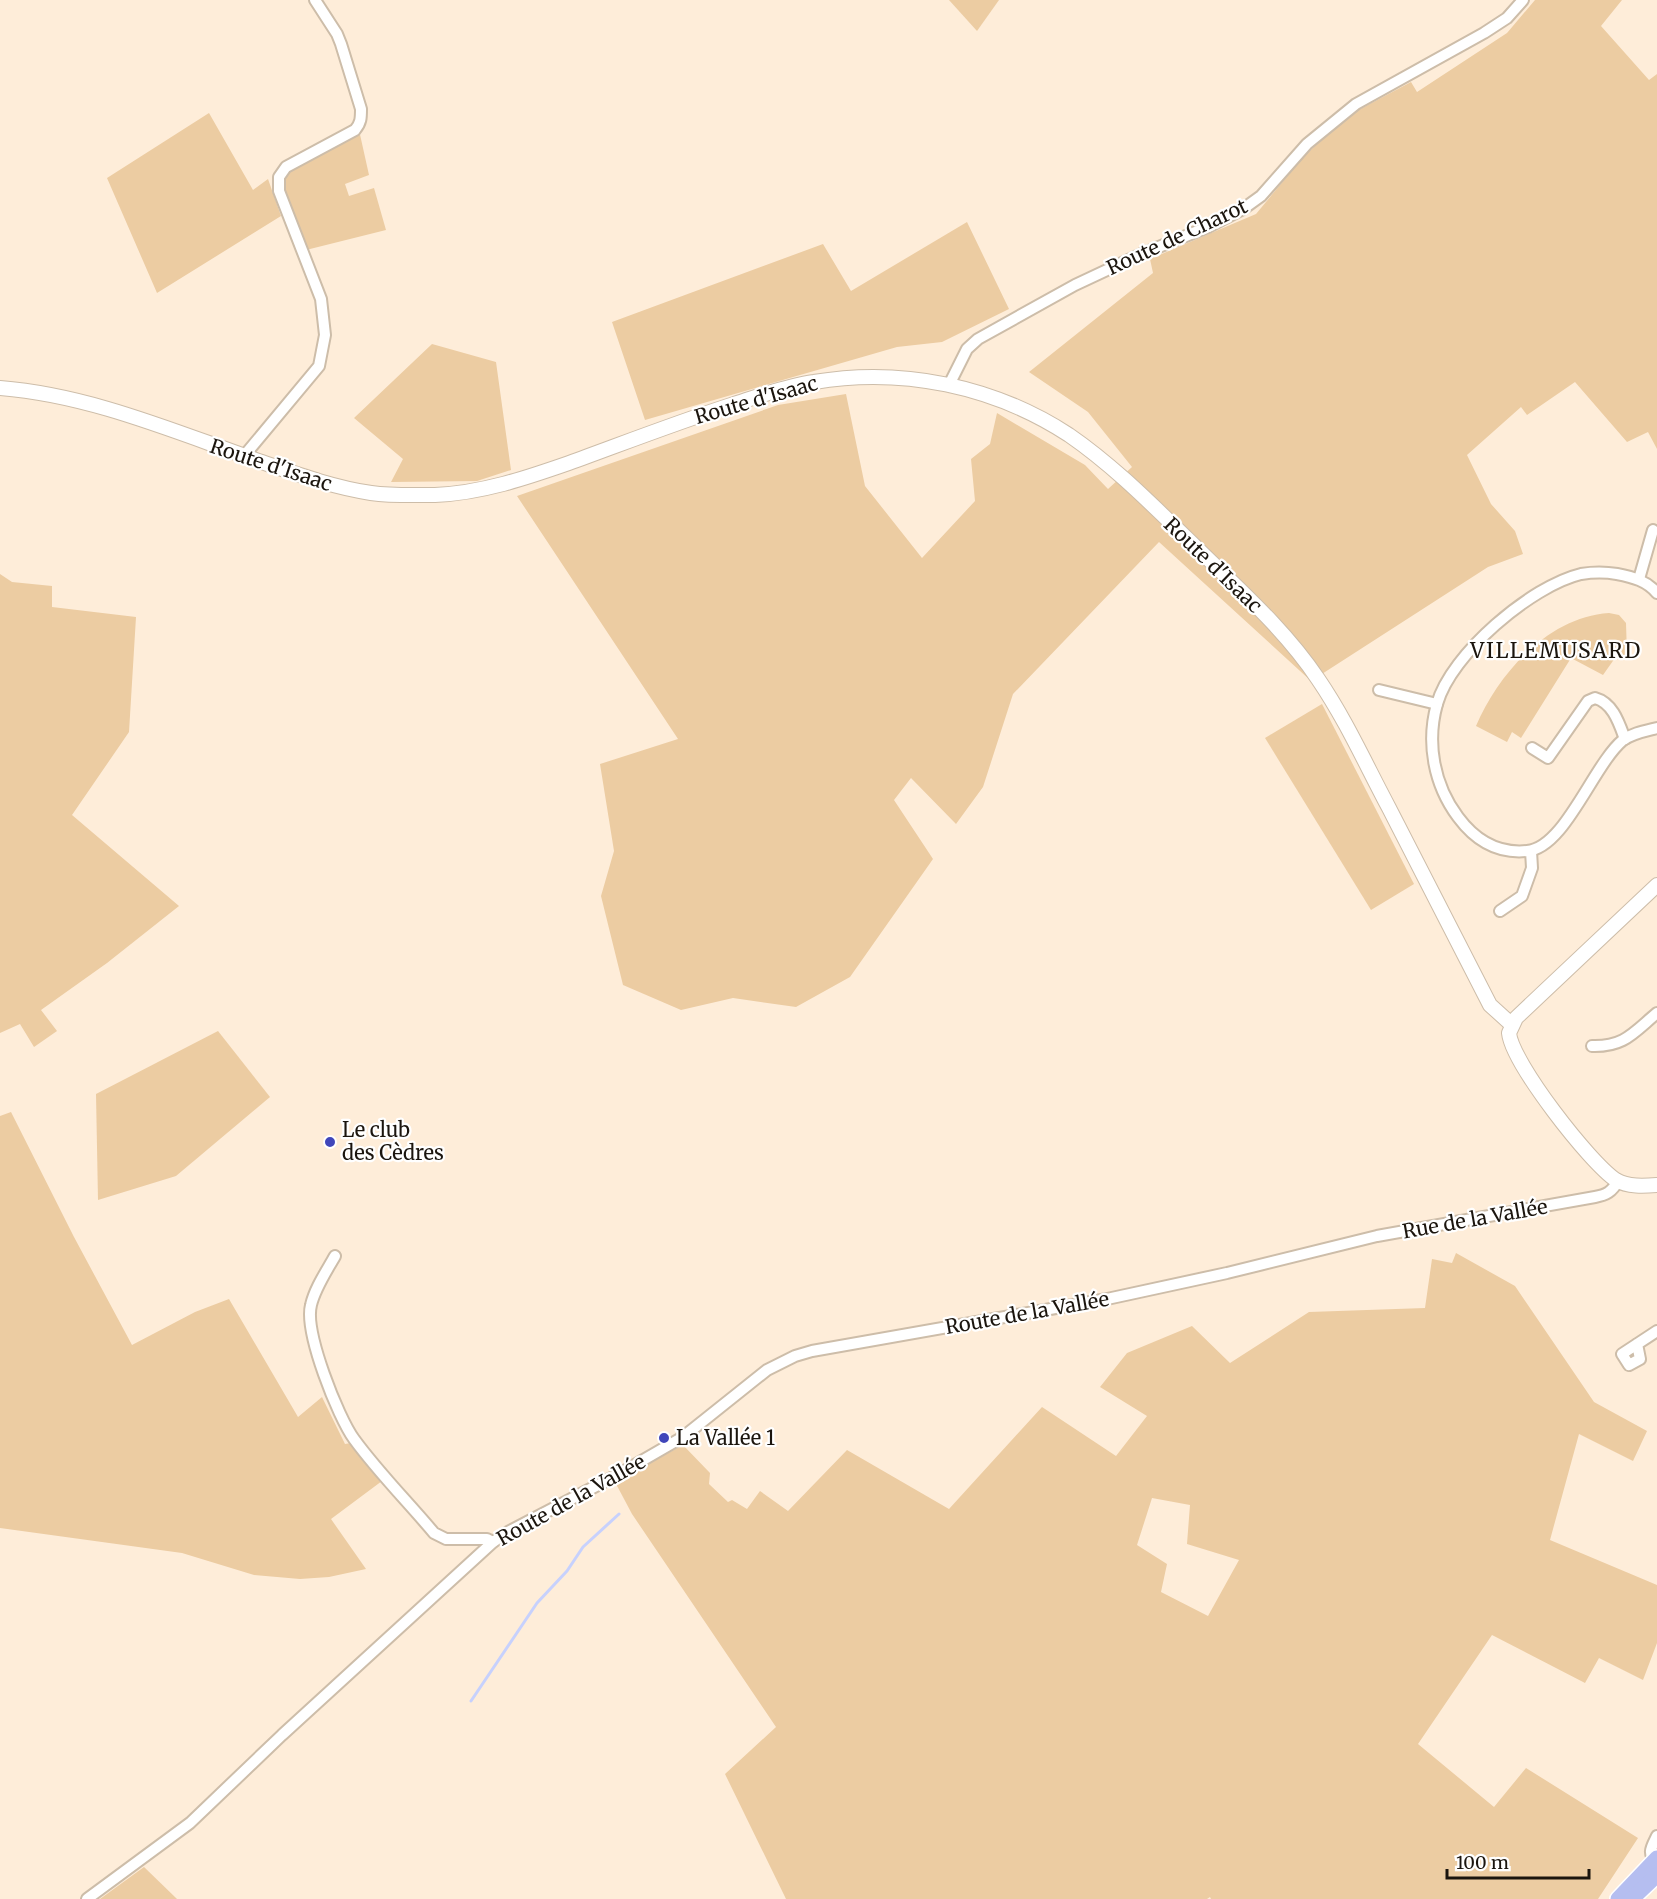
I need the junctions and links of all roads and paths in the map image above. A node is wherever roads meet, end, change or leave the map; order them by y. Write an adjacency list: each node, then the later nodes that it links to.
1 (315, 0): 5 (street)
2 (1523, 0): 3 (street, Route de Charot)
3 (949, 385): 5 (street, Route d'Isaac); 18 (street, Route d'Isaac)
4 (0, 388): 5 (street, Route d'Isaac)
5 (244, 456)
6 (1653, 530): 7 (street)
7 (1639, 579): 8 (street); 10 (street)
8 (1655, 588)
9 (1379, 690): 10 (street)
10 (1437, 704): 14 (street)
11 (1657, 728): 12 (street)
12 (1625, 739): 13 (street); 14 (street)
13 (1532, 748)
14 (1531, 851): 16 (street)
15 (1657, 885): 18 (street)
16 (1500, 911)
17 (1657, 1013): 19 (street)
18 (1511, 1024): 20 (street)
19 (1592, 1046)
20 (1618, 1181): 21 (street); 22 (street, Rue de la Vallée)
21 (1657, 1185)
22 (1326, 1247): 26 (street, Route de la Vallée)
23 (335, 1256): 26 (street)
24 (1657, 1331): 25 (street)
25 (1637, 1344)
26 (493, 1542): 29 (street, Route de la Vallée)
27 (1657, 1836): 28 (street)
28 (1656, 1864): 30 (main road); 31 (main road)
29 (87, 1899)
30 (1618, 1899)
31 (1632, 1899)

